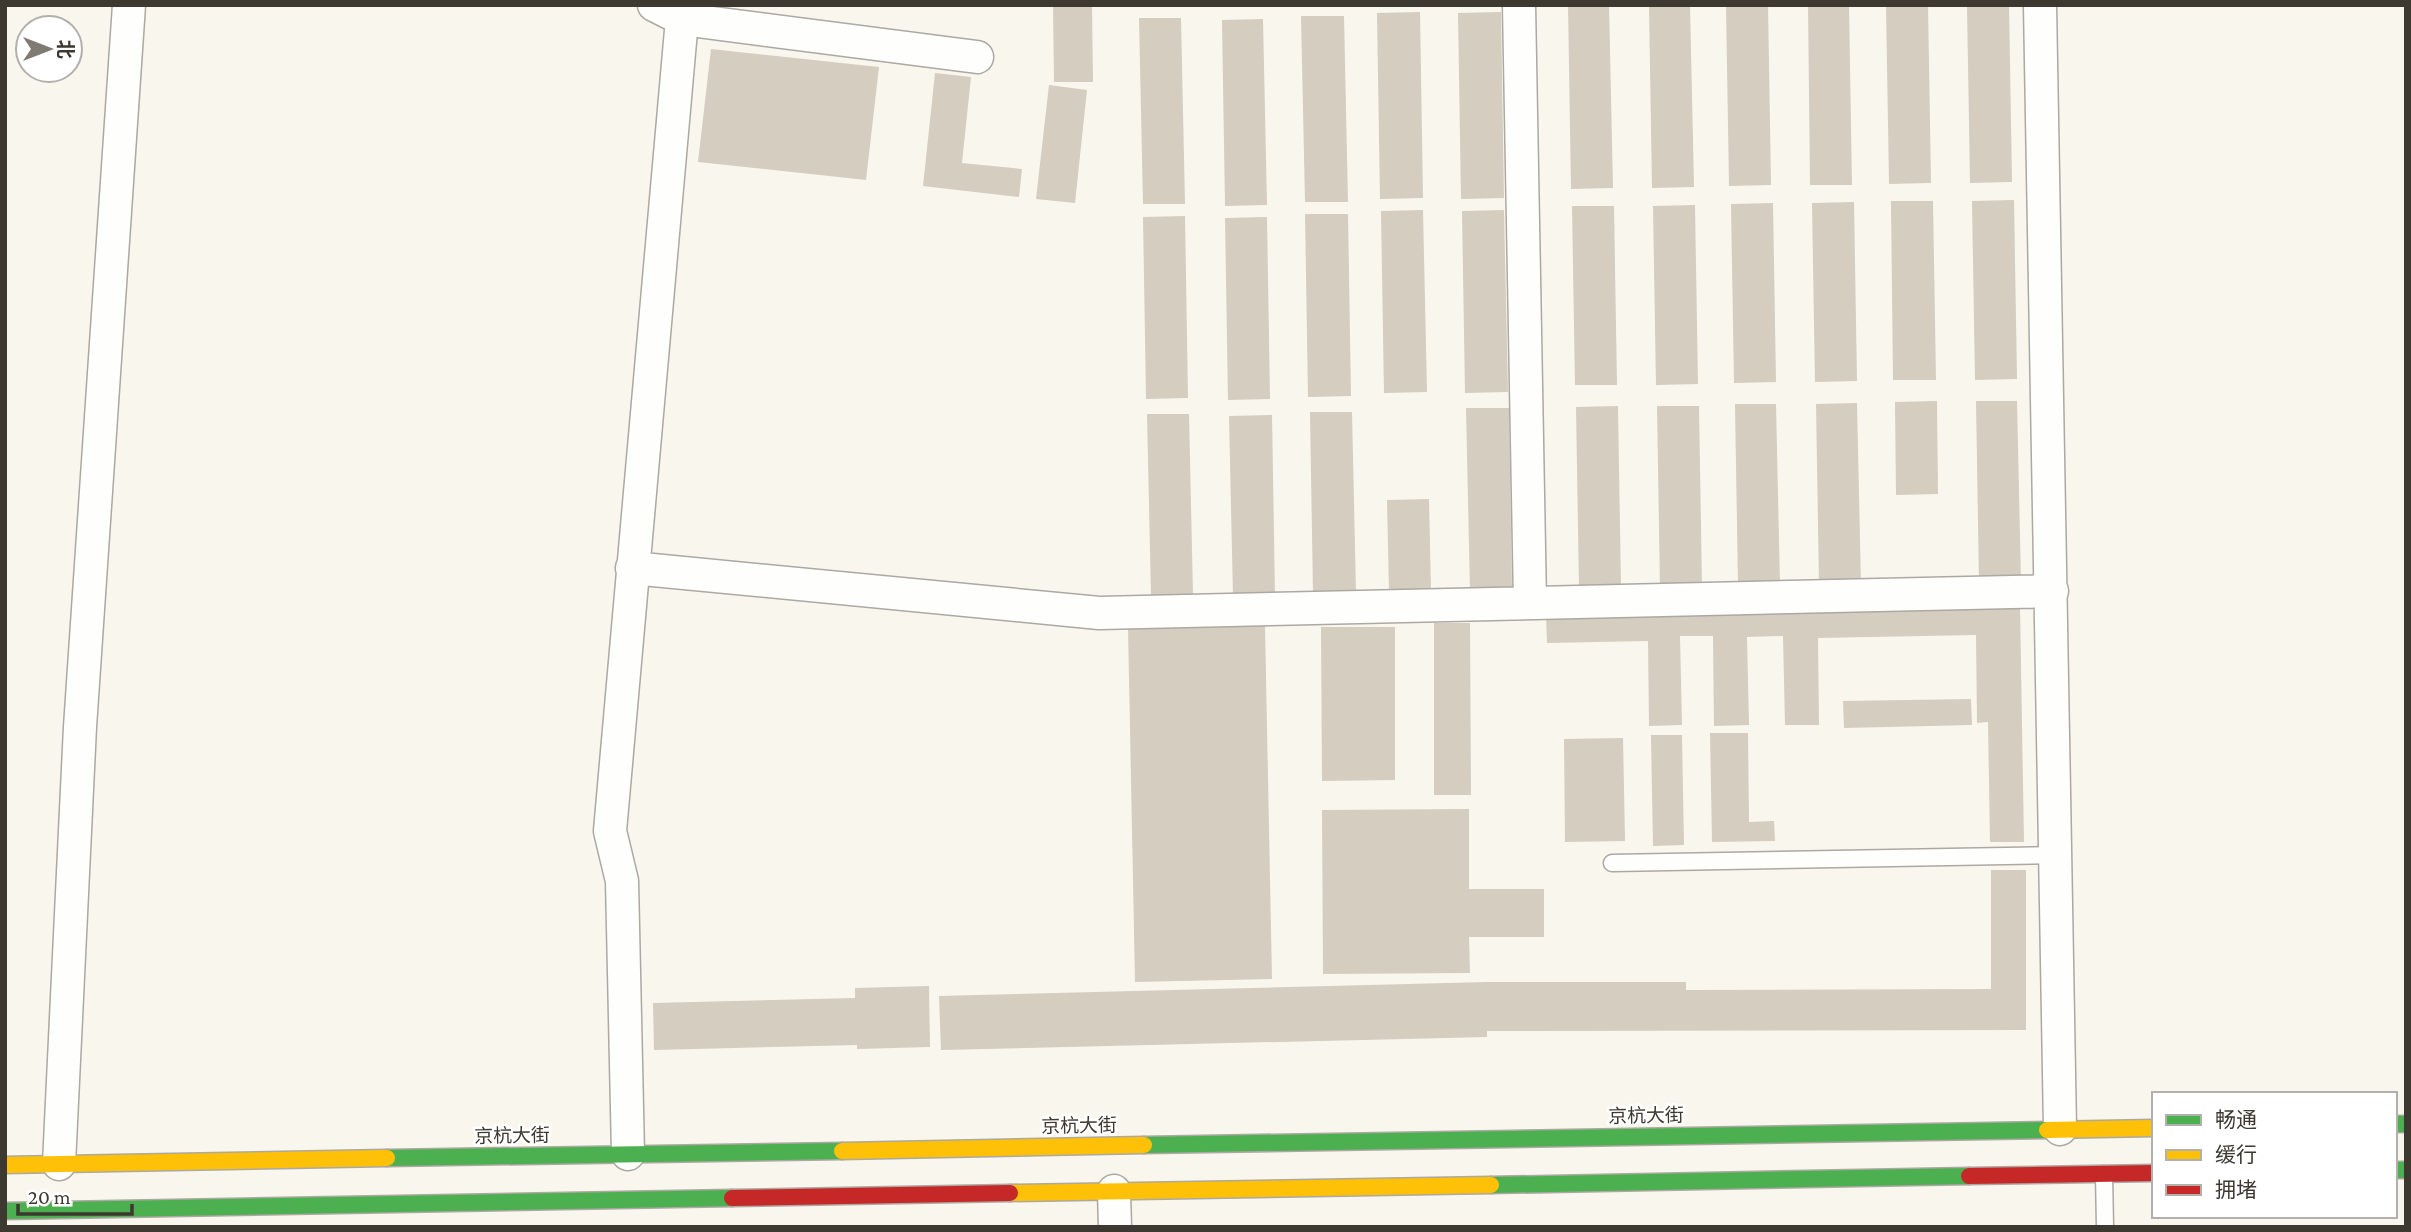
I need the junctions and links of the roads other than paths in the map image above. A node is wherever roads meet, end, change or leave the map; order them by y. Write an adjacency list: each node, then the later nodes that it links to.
1 (129, 5): 14 (street)
2 (1519, 5): 8 (street)
3 (2040, 5): 7 (street)
4 (668, 12): 5 (street); 6 (street)
5 (977, 57)
6 (632, 568): 8 (street); 13 (street)
7 (2052, 591): 8 (street); 9 (street)
8 (1530, 603)
9 (2056, 855): 10 (lane); 12 (street)
10 (1612, 863)
11 (2152, 1128): 12 (main road, 京杭大街)
12 (2060, 1129): 13 (main road, 京杭大街)
13 (628, 1154): 14 (main road, 京杭大街)
14 (60, 1164): 15 (main road, 京杭大街)
15 (5, 1165)
16 (2152, 1173): 17 (main road)
17 (2104, 1174): 18 (main road); 22 (lane)
18 (1114, 1191): 20 (main road); 21 (street)
19 (5, 1211): 20 (main road)
20 (62, 1218)
21 (1115, 1227)
22 (2105, 1227)

